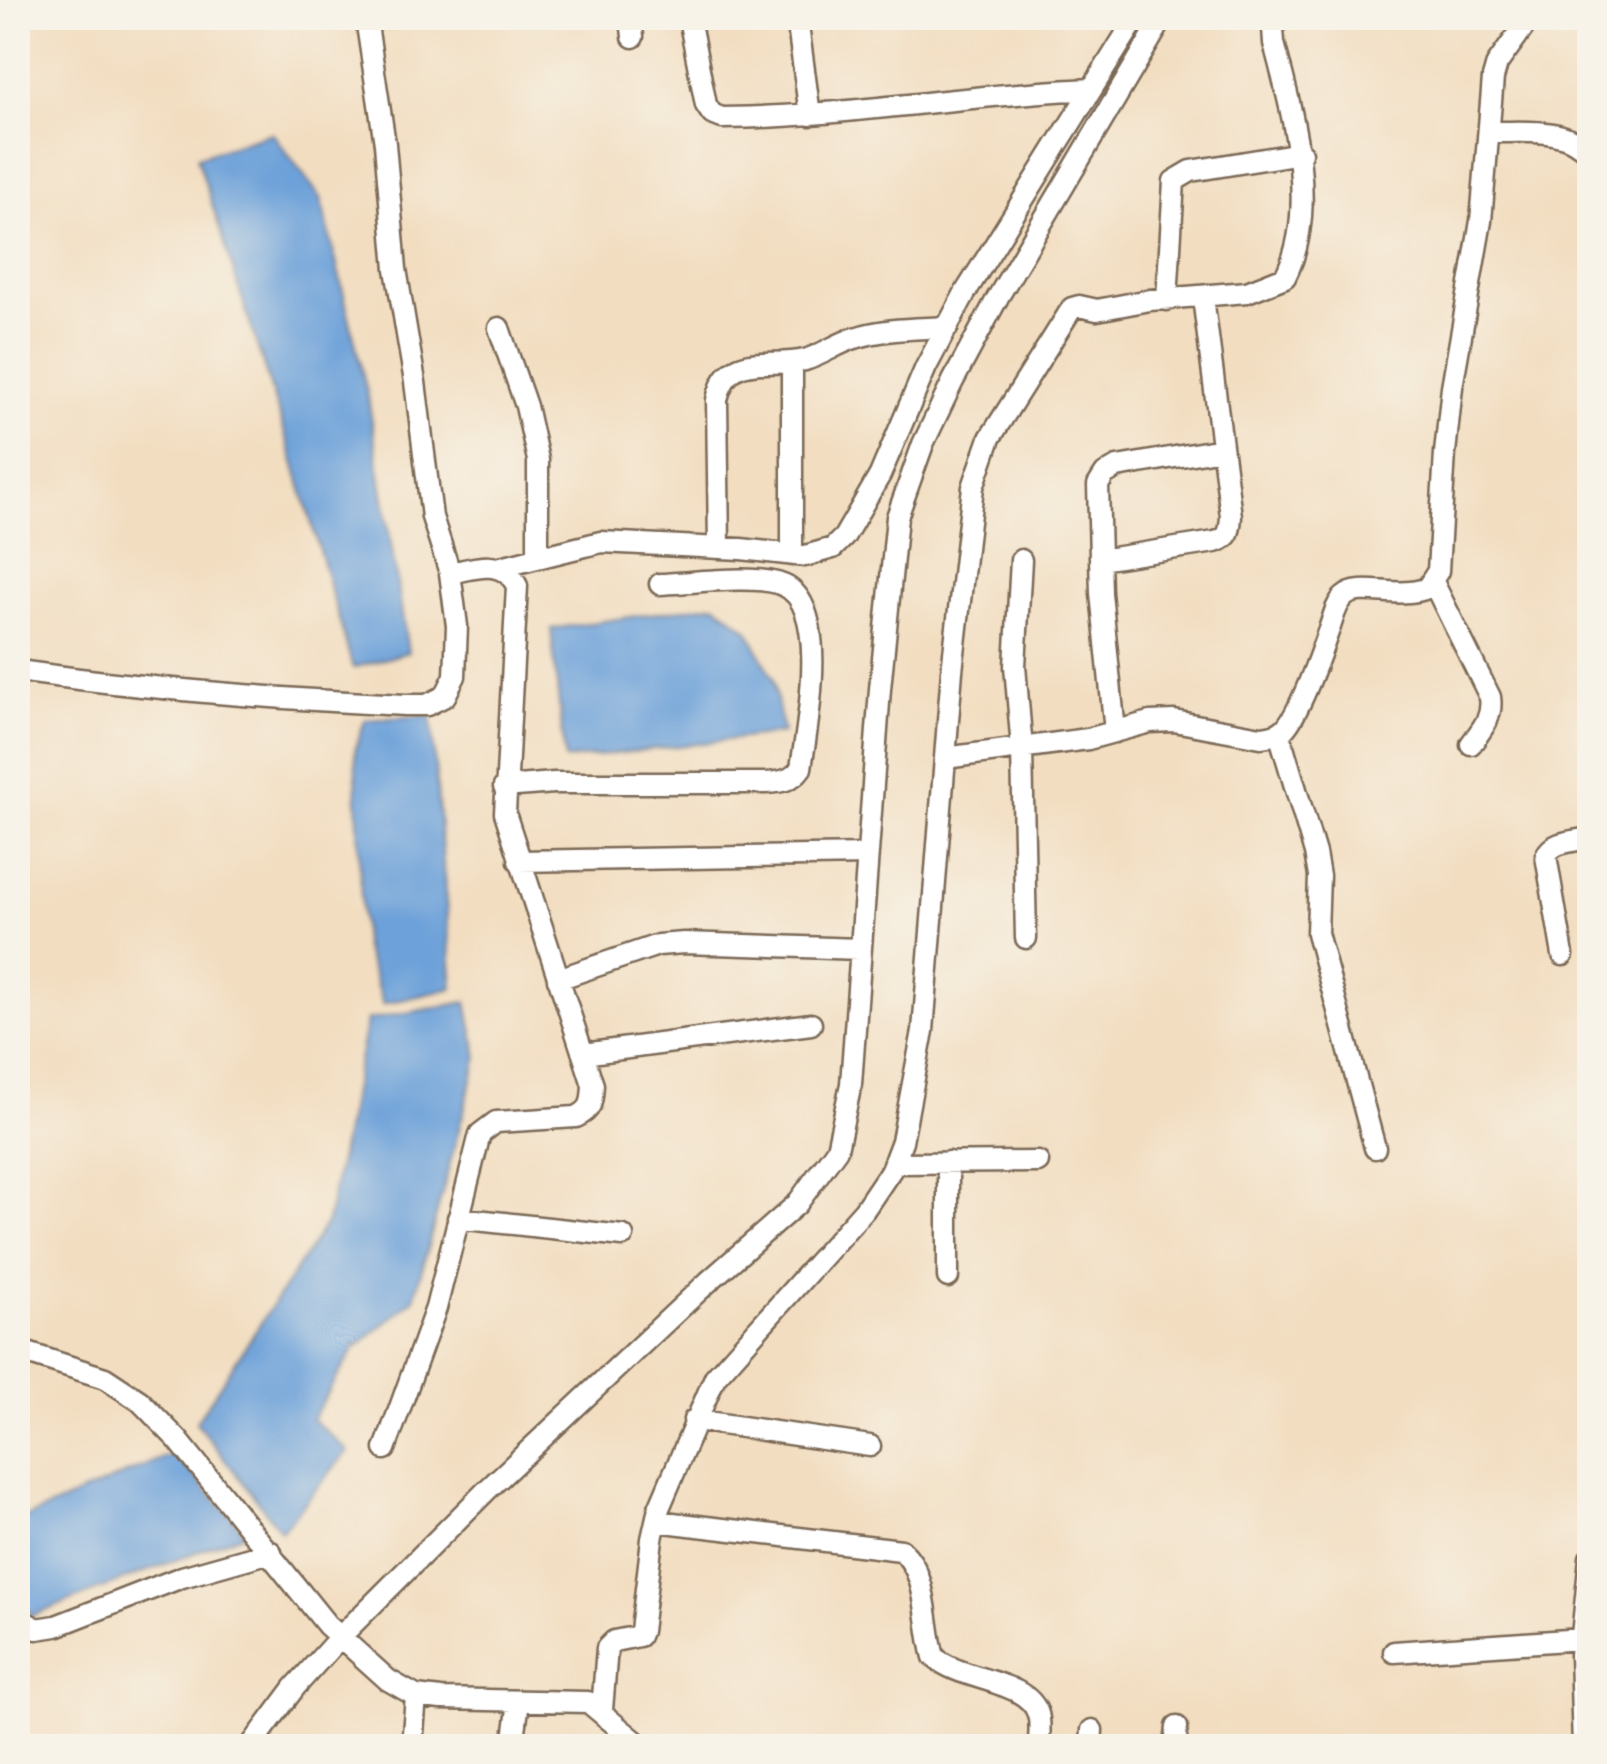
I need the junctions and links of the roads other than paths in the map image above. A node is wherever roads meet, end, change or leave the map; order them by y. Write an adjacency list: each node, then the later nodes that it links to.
1 (366, 18): 25 (street)
2 (690, 18): 9 (street)
3 (797, 18): 9 (street)
4 (1136, 18): 8 (street)
5 (1163, 18): 36 (street)
6 (1281, 18): 12 (street)
7 (1530, 18): 10 (street)
8 (1091, 89): 9 (street); 15 (street)
9 (810, 116)
10 (1489, 132): 11 (street); 26 (street)
11 (1587, 147)
12 (1300, 153): 13 (street); 14 (street)
13 (1203, 296): 14 (street); 18 (street)
14 (1167, 300): 33 (street)
15 (948, 327): 17 (street); 20 (street)
16 (500, 328): 21 (street)
17 (792, 362): 19 (street); 20 (street)
18 (1222, 449): 23 (street); 23 (street)
19 (719, 547): 20 (street); 21 (street)
20 (792, 554)
21 (538, 556): 24 (street)
22 (1021, 560): 32 (street)
23 (1100, 560): 29 (street)
24 (501, 567): 25 (street); 34 (street)
25 (450, 573): 28 (street)
26 (1432, 580): 30 (street); 31 (street)
27 (660, 584): 34 (street)
28 (18, 671)
29 (1115, 732): 30 (street); 32 (street)
30 (1279, 733): 44 (street)
31 (1472, 744)
32 (1022, 749): 33 (street); 38 (street)
33 (944, 758): 45 (street)
34 (504, 787): 37 (street)
35 (1590, 838): 40 (street)
36 (867, 856): 37 (street); 39 (street)
37 (518, 860): 41 (street)
38 (1026, 938)
39 (860, 949): 41 (street); 59 (street)
40 (1563, 955)
41 (558, 979): 43 (street)
42 (810, 1024): 43 (street)
43 (583, 1054): 48 (street)
44 (1374, 1148)
45 (894, 1162): 46 (street); 52 (street)
46 (948, 1162): 47 (street); 50 (street)
47 (1038, 1162)
48 (458, 1218): 49 (street); 54 (street)
49 (623, 1236)
50 (948, 1278)
51 (18, 1350): 56 (street)
52 (694, 1420): 53 (street); 55 (street)
53 (870, 1446)
54 (386, 1448)
55 (656, 1521): 64 (street); 69 (street)
56 (271, 1552): 58 (street); 59 (street)
57 (1590, 1558): 60 (street)
58 (18, 1618)
59 (333, 1632): 62 (street); 65 (street)
60 (1581, 1639): 61 (street); 70 (street)
61 (1394, 1652)
62 (416, 1696): 63 (street); 66 (street)
63 (519, 1702): 64 (street); 67 (street)
64 (602, 1710): 68 (street)
65 (251, 1746)
66 (412, 1746)
67 (513, 1746)
68 (641, 1746)
69 (1039, 1746)
70 (1583, 1746)

